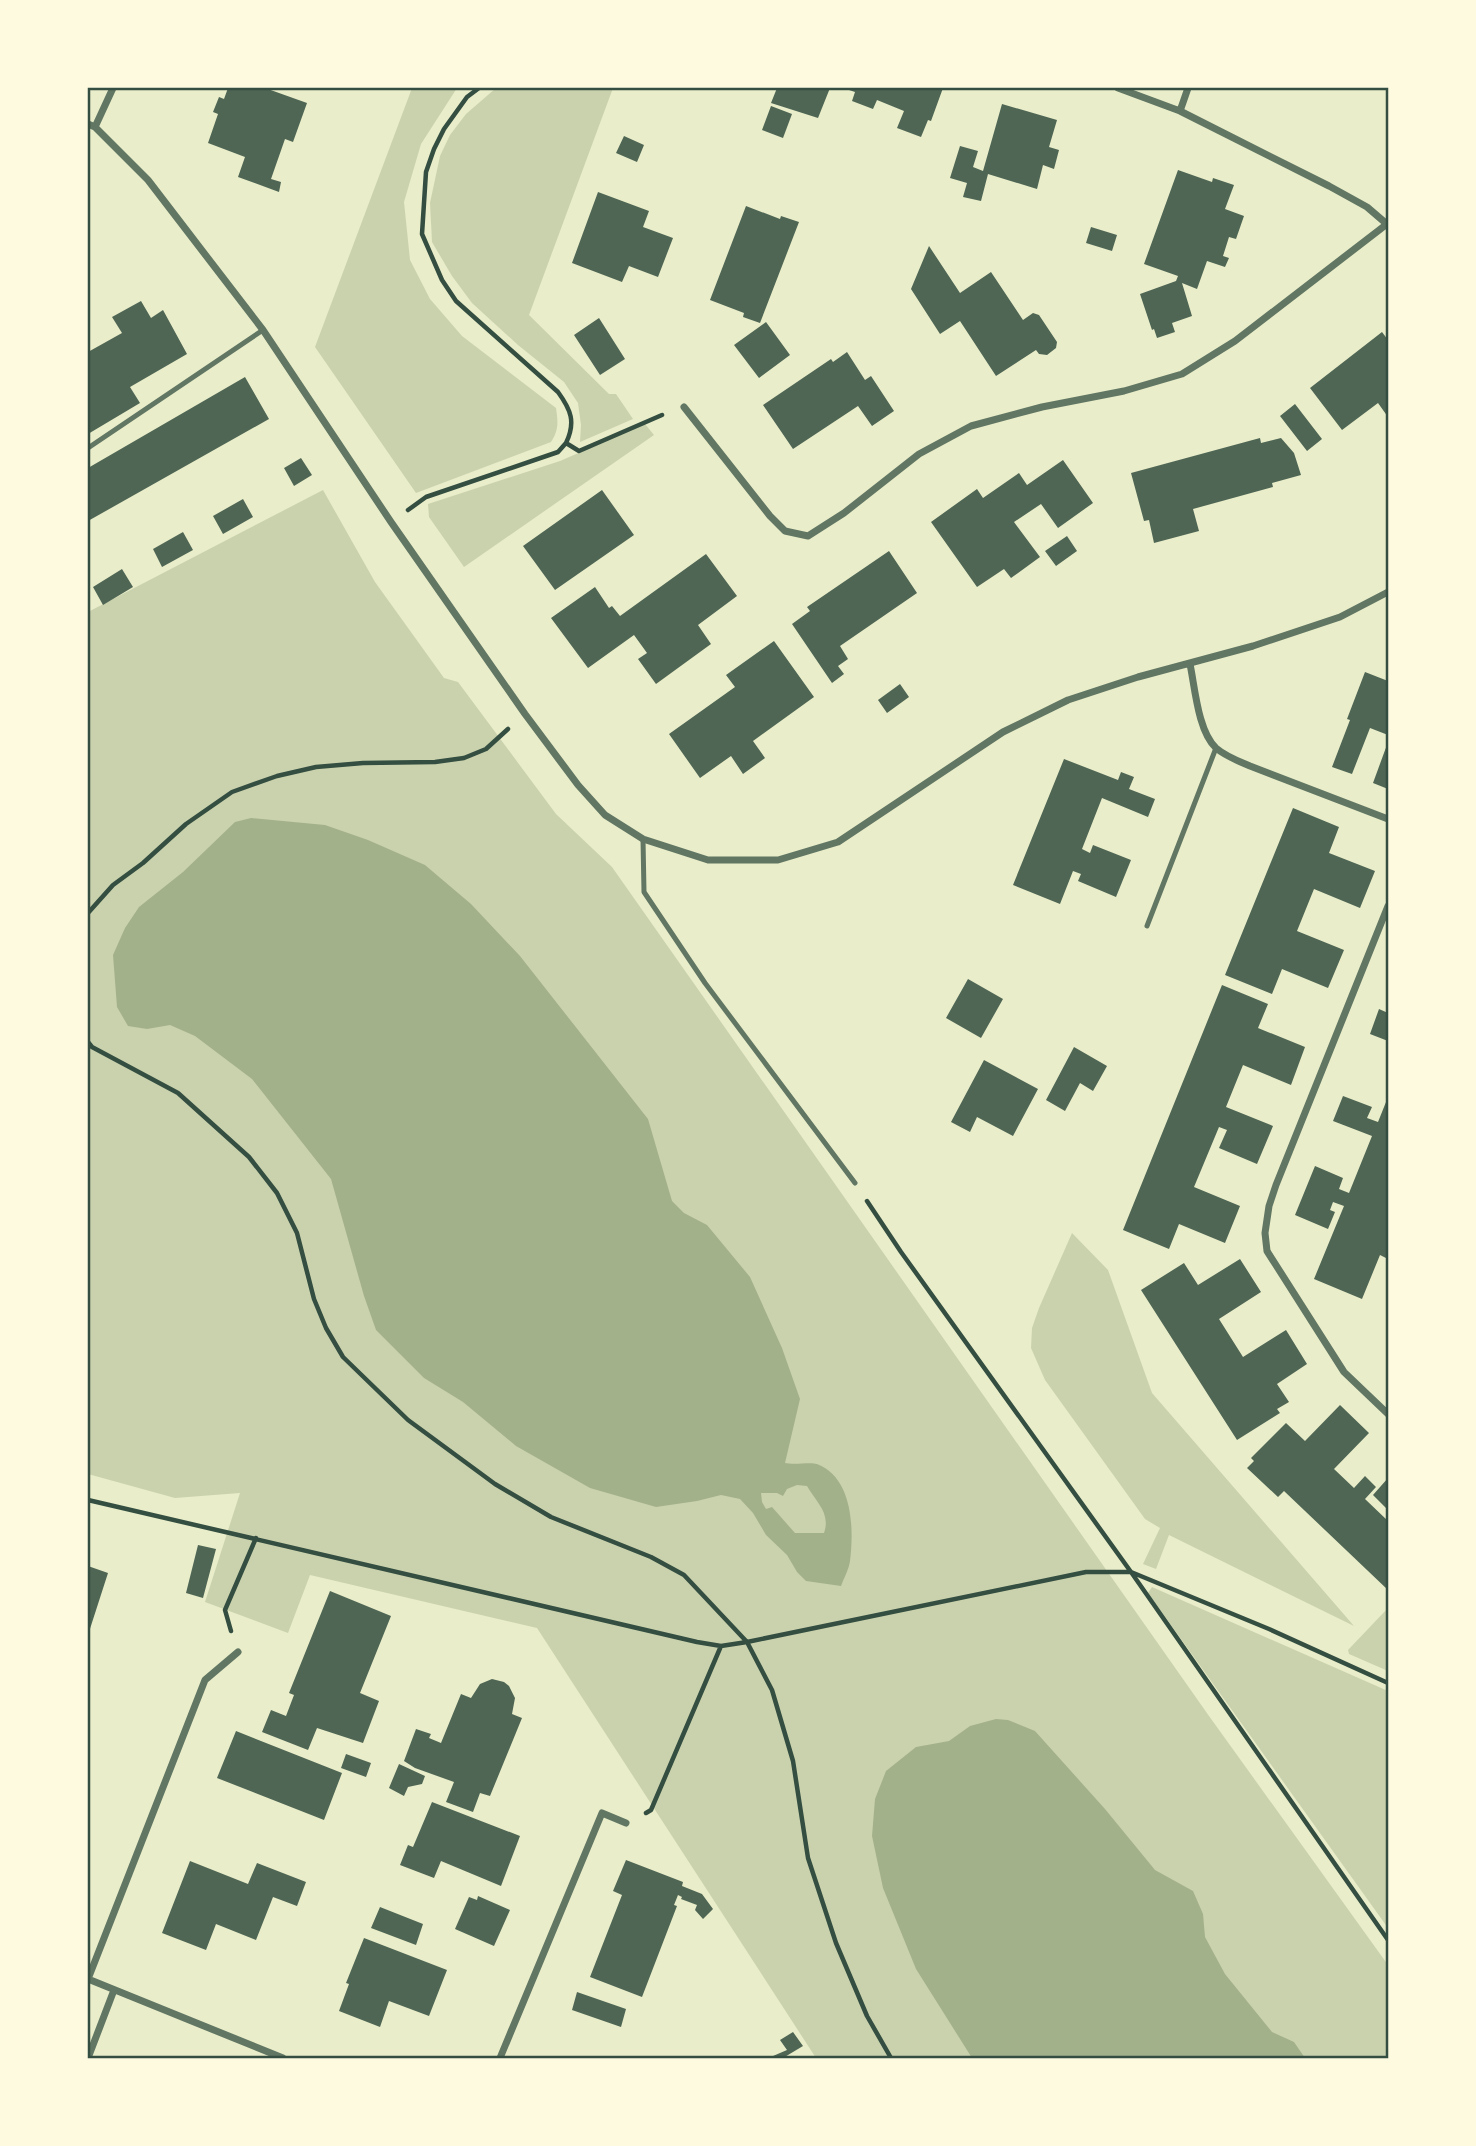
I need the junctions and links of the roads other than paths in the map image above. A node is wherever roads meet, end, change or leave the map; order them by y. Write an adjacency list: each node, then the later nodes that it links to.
1 (113, 88): 5 (street)
2 (1118, 88): 4 (street)
3 (1188, 88): 4 (street)
4 (1180, 111): 6 (street)
5 (91, 126): 7 (street)
6 (1388, 225): 8 (street)
7 (263, 330): 9 (lane); 14 (street)
8 (684, 407)
9 (88, 448)
10 (1388, 593): 11 (street)
11 (1190, 664): 12 (street); 14 (street)
12 (1216, 748): 13 (street); 16 (lane)
13 (1388, 818)
14 (643, 839): 17 (lane)
15 (1388, 906): 18 (street)
16 (1147, 926)
17 (855, 1183)
18 (1388, 1413)
19 (238, 1652): 21 (street)
20 (626, 1823): 25 (street)
21 (88, 1979): 22 (street)
22 (114, 1990): 23 (street); 24 (street)
23 (88, 2058)
24 (283, 2059)
25 (500, 2059)

